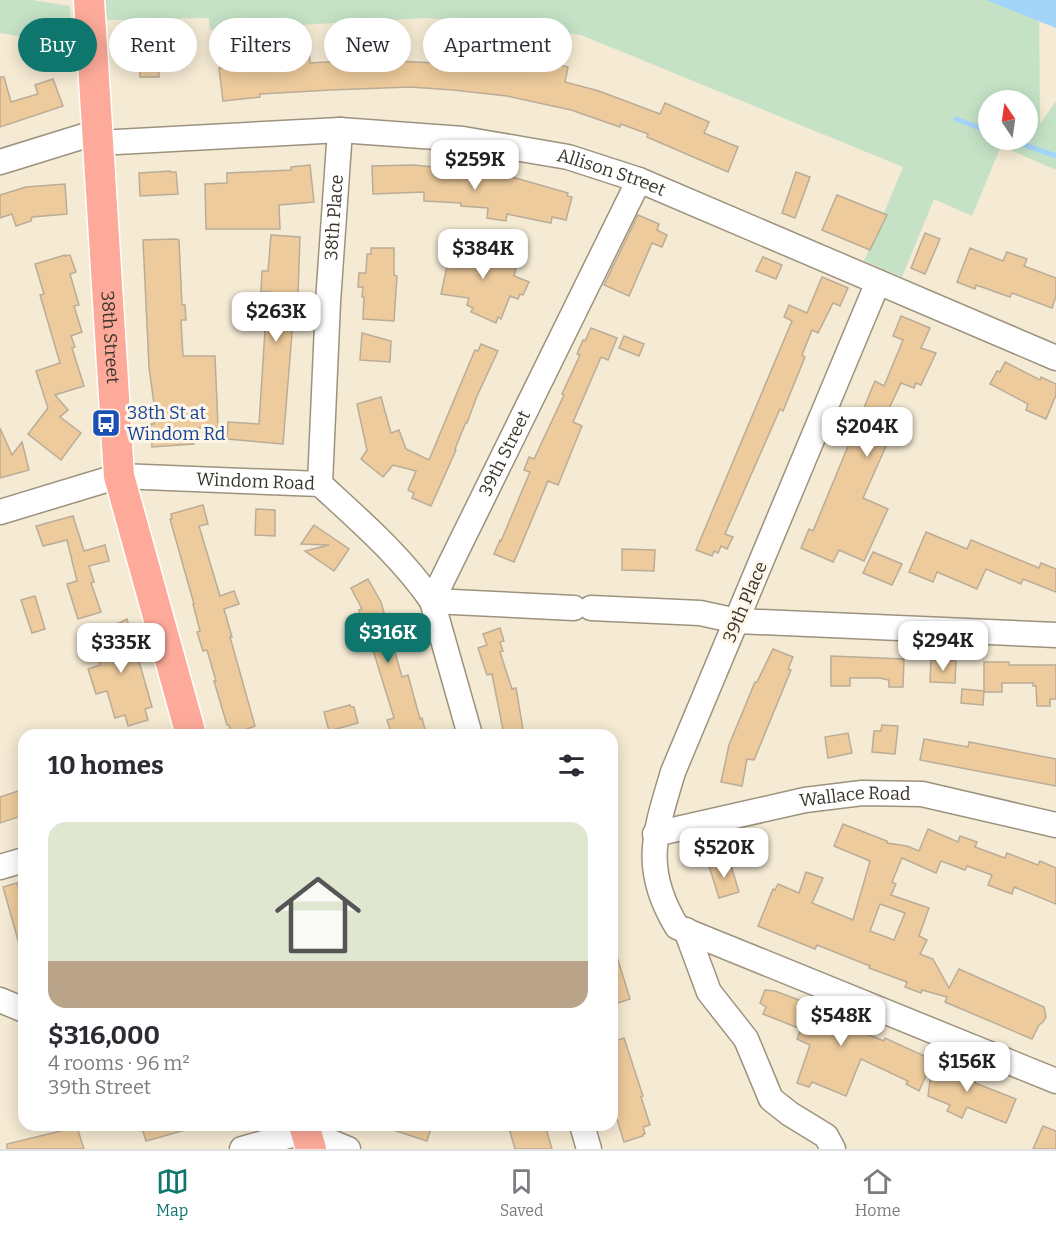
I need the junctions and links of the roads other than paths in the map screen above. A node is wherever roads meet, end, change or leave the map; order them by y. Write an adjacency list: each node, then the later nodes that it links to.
1 (88, 0): 3 (main road, 38th Street)
2 (340, 130): 3 (street, Allison Street); 5 (street, Allison Street); 9 (street, 38th Place)
3 (97, 137): 4 (street, Allison Street); 8 (main road, 38th Street)
4 (0, 162)
5 (639, 180): 6 (street, Allison Street); 11 (street, 39th Street)
6 (878, 282): 7 (street, Allison Street); 12 (street, 39th Place)
7 (1056, 358)
8 (119, 476): 9 (street, Windom Road); 10 (street, Windom Road); 14 (main road, 38th Street)
9 (320, 484): 11 (street, Windom Road)
10 (0, 513)
11 (432, 601): 12 (street); 15 (street)
12 (737, 621): 13 (street); 17 (street, 39th Place)
13 (1056, 634)
14 (189, 729)
15 (468, 729)
16 (1056, 825): 17 (street, Wallace Road)
17 (655, 834): 20 (street, 39th Place)
18 (18, 862): 19 (street)
19 (0, 867)
20 (682, 928): 23 (street); 29 (street, 39th Place)
21 (0, 1000): 22 (street)
22 (18, 1008)
23 (1056, 1080)
24 (584, 1131): 28 (street)
25 (301, 1136): 26 (street); 27 (street)
26 (242, 1149)
27 (348, 1149)
28 (589, 1149)
29 (833, 1149)

